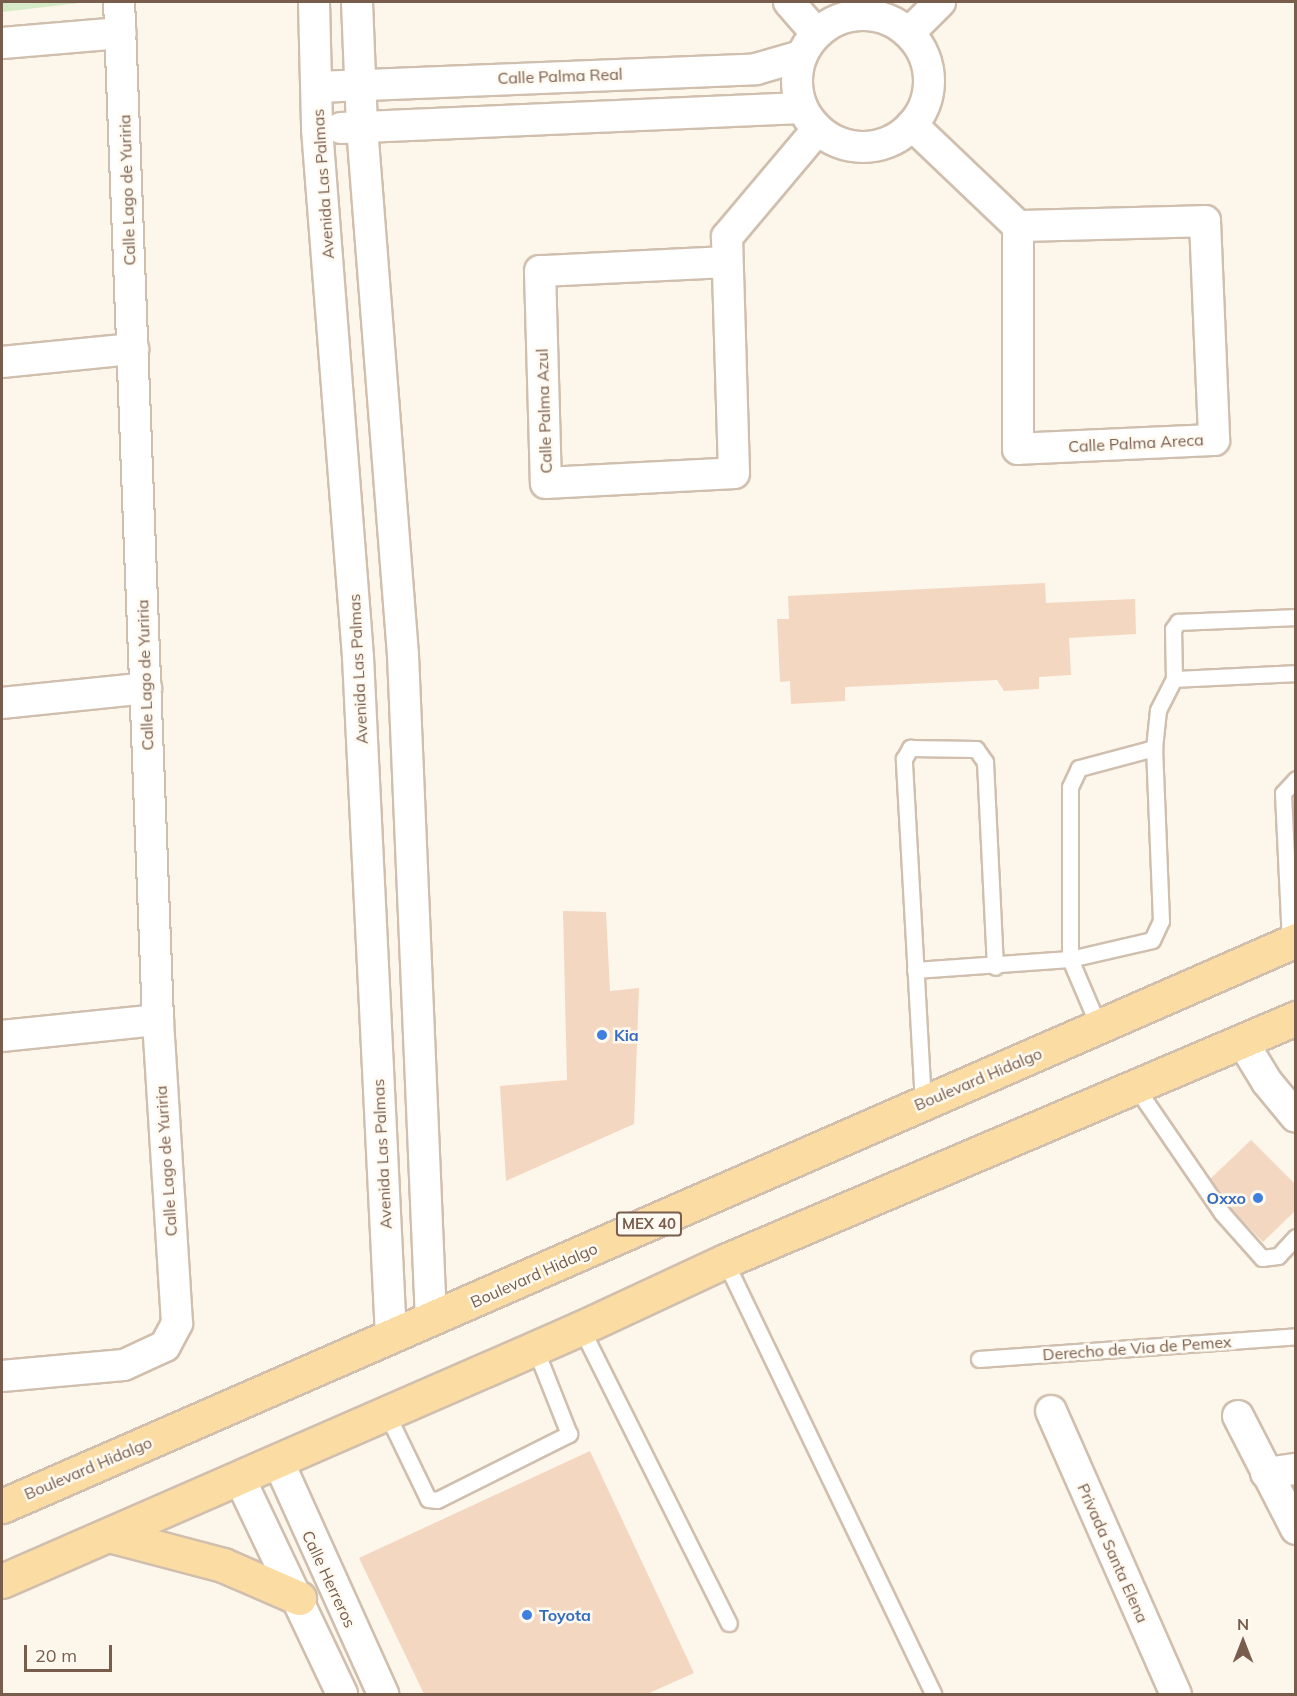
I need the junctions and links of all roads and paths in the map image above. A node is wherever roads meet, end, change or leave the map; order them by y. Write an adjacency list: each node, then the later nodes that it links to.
1 (119, 2): 6 (street, Calle Lago de Yuriria)
2 (314, 2): 12 (street, Avenida Las Palmas)
3 (357, 2): 11 (street)
4 (789, 2): 9 (street)
5 (940, 2): 7 (street)
6 (121, 33): 8 (street); 20 (street, Calle Lago de Yuriria)
7 (909, 33): 9 (street); 15 (street)
8 (2, 43)
9 (808, 45): 10 (street, Calle Palma Real); 14 (street)
10 (574, 75): 11 (street, Calle Palma Real); 13 (street)
11 (360, 86): 12 (street, Calle Palma Real); 16 (street)
12 (317, 87): 17 (street, Avenida Las Palmas)
13 (577, 118): 14 (street); 16 (street)
14 (809, 119): 15 (street); 19 (street, Calle Palma Azul)
15 (912, 125): 18 (street)
16 (362, 127): 17 (street); 23 (street)
17 (317, 129): 24 (street, Avenida Las Palmas)
18 (1018, 226): 18 (street, Calle Palma Areca)
19 (727, 262): 19 (street, Calle Palma Azul)
20 (133, 349): 21 (street); 27 (street, Calle Lago de Yuriria)
21 (2, 362)
22 (1296, 617): 26 (lane)
23 (403, 656): 24 (street); 43 (street)
24 (358, 657): 44 (street, Avenida Las Palmas)
25 (1296, 673): 26 (lane)
26 (1174, 678): 29 (lane)
27 (146, 688): 28 (street); 36 (street, Calle Lago de Yuriria)
28 (2, 703)
29 (1154, 748): 32 (lane); 32 (lane)
30 (1296, 779): 31 (lane)
31 (1293, 941): 37 (main road, Boulevard Hidalgo / MEX 40)
32 (1070, 959): 33 (lane); 37 (lane)
33 (995, 967): 34 (lane); 34 (lane)
34 (915, 970): 41 (lane)
35 (1296, 1018): 39 (main road)
36 (158, 1020): 38 (street); 53 (street, Calle Lago de Yuriria)
37 (1099, 1027): 41 (main road, Boulevard Hidalgo / MEX 40)
38 (2, 1036)
39 (1242, 1041): 40 (main road); 42 (street)
40 (1135, 1086): 45 (lane); 46 (main road)
41 (923, 1102): 47 (main road, Boulevard Hidalgo / MEX 40)
42 (1296, 1117)
43 (426, 1211): 44 (street); 47 (street)
44 (385, 1213): 50 (street, Avenida Las Palmas)
45 (1296, 1237)
46 (725, 1261): 48 (main road); 69 (lane)
47 (431, 1320): 50 (main road, Boulevard Hidalgo / MEX 40)
48 (581, 1328): 51 (main road); 66 (lane)
49 (1296, 1336): 52 (lane, Derecho de Via de Pemex)
50 (391, 1337): 61 (main road, Boulevard Hidalgo / MEX 40)
51 (535, 1348): 55 (main road); 55 (lane)
52 (979, 1359)
53 (2, 1376)
54 (1051, 1411): 70 (street, Privada Santa Elena)
55 (387, 1414): 57 (main road)
56 (1238, 1416): 59 (street)
57 (279, 1461): 60 (main road); 68 (street, Calle Herreros)
58 (1296, 1469): 59 (street)
59 (1266, 1473): 62 (street)
60 (240, 1479): 63 (main road); 65 (street)
61 (2, 1506)
62 (1296, 1529)
63 (109, 1535): 64 (main road); 65 (main road)
64 (2, 1581)
65 (299, 1598): 67 (street)
66 (729, 1623)
67 (342, 1695)
68 (383, 1695)
69 (933, 1695)
70 (1176, 1695)

